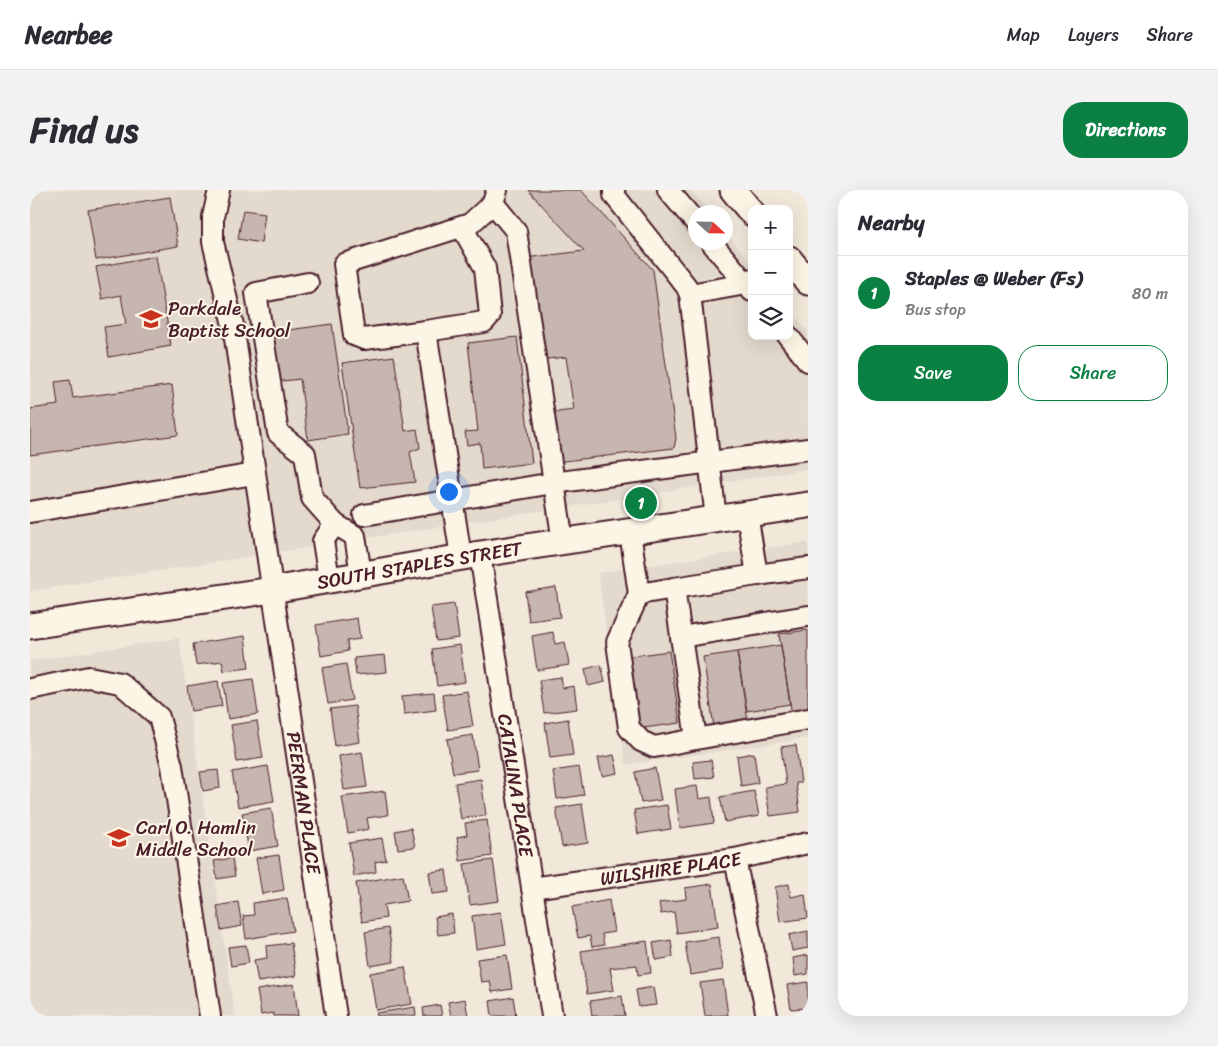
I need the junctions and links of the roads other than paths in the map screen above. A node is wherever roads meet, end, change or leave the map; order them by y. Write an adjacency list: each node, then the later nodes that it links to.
1 (219, 190): 17 (street, PEERMAN PLACE)
2 (614, 190): 16 (street)
3 (733, 190): 6 (main road)
4 (673, 192): 7 (street)
5 (495, 197): 8 (street); 24 (street)
6 (748, 208)
7 (688, 212)
8 (462, 227): 18 (street); 18 (street)
9 (718, 250): 13 (street)
10 (793, 264): 11 (main road)
11 (808, 282)
12 (308, 283): 15 (street)
13 (748, 283)
14 (748, 285): 16 (street)
15 (256, 293): 17 (street); 31 (street)
16 (690, 294): 22 (street)
17 (226, 297): 23 (street, PEERMAN PLACE)
18 (426, 331): 25 (street, CATALINA PLACE)
19 (791, 340): 20 (street)
20 (808, 361)
21 (808, 448): 22 (street)
22 (708, 462): 24 (street); 30 (street)
23 (254, 474): 27 (street); 40 (street, PEERMAN PLACE)
24 (553, 483): 25 (street); 33 (street)
25 (452, 500): 29 (street); 34 (street, CATALINA PLACE)
26 (808, 505): 28 (main road, SOUTH STAPLES STREET)
27 (30, 512)
28 (747, 514): 30 (main road, SOUTH STAPLES STREET); 37 (street)
29 (364, 515)
30 (716, 519): 32 (main road, SOUTH STAPLES STREET)
31 (335, 524): 36 (street); 38 (street)
32 (630, 532): 33 (main road, SOUTH STAPLES STREET); 41 (street)
33 (563, 542): 34 (main road, SOUTH STAPLES STREET)
34 (470, 555): 36 (main road, SOUTH STAPLES STREET); 50 (street, CATALINA PLACE)
35 (808, 568): 37 (street)
36 (361, 574): 38 (main road, SOUTH STAPLES STREET)
37 (757, 575): 39 (street)
38 (329, 580): 40 (main road, SOUTH STAPLES STREET)
39 (674, 588): 41 (street); 44 (street)
40 (272, 590): 43 (main road, SOUTH STAPLES STREET); 52 (street, PEERMAN PLACE)
41 (639, 594): 47 (street)
42 (808, 616): 44 (street)
43 (30, 626)
44 (681, 637): 47 (street)
45 (30, 689): 51 (street)
46 (808, 719): 47 (street)
47 (696, 739)
48 (808, 843): 49 (street, WILSHIRE PLACE)
49 (736, 859): 50 (street, WILSHIRE PLACE); 54 (street)
50 (532, 888): 53 (street, CATALINA PLACE)
51 (210, 1016)
52 (336, 1016)
53 (552, 1016)
54 (766, 1016)

